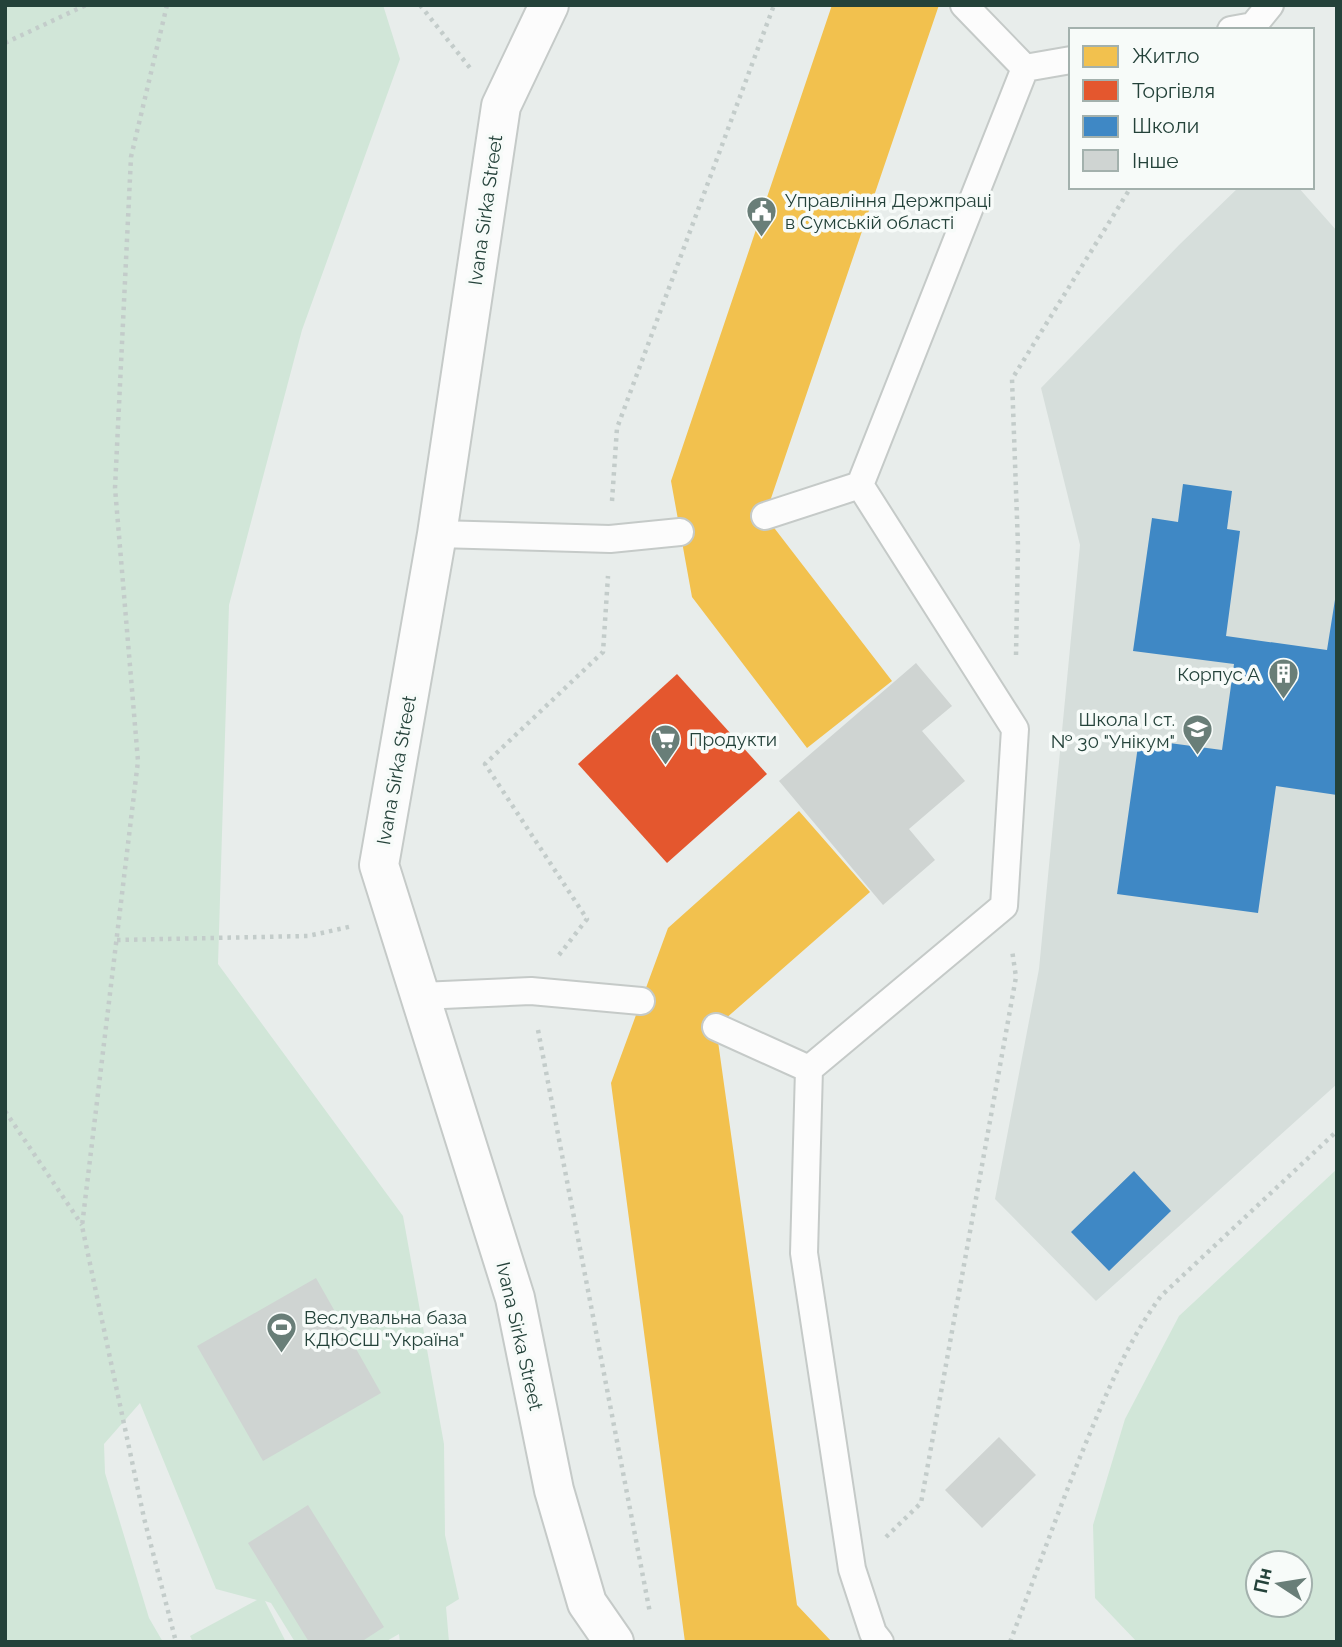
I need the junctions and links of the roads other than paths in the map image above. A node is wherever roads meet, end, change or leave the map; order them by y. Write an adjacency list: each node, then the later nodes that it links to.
1 (549, 5): 10 (street, Ivana Sirka Street)
2 (964, 5): 6 (lane)
3 (1270, 5): 4 (lane)
4 (1242, 28)
5 (1069, 60): 6 (lane)
6 (1026, 68): 7 (lane)
7 (860, 485): 8 (lane); 14 (lane)
8 (765, 516)
9 (680, 532): 10 (lane)
10 (437, 534): 11 (street, Ivana Sirka Street)
11 (421, 996): 12 (lane); 15 (street, Ivana Sirka Street)
12 (640, 1001)
13 (716, 1027): 14 (lane)
14 (809, 1069): 16 (lane)
15 (614, 1642)
16 (880, 1642)

